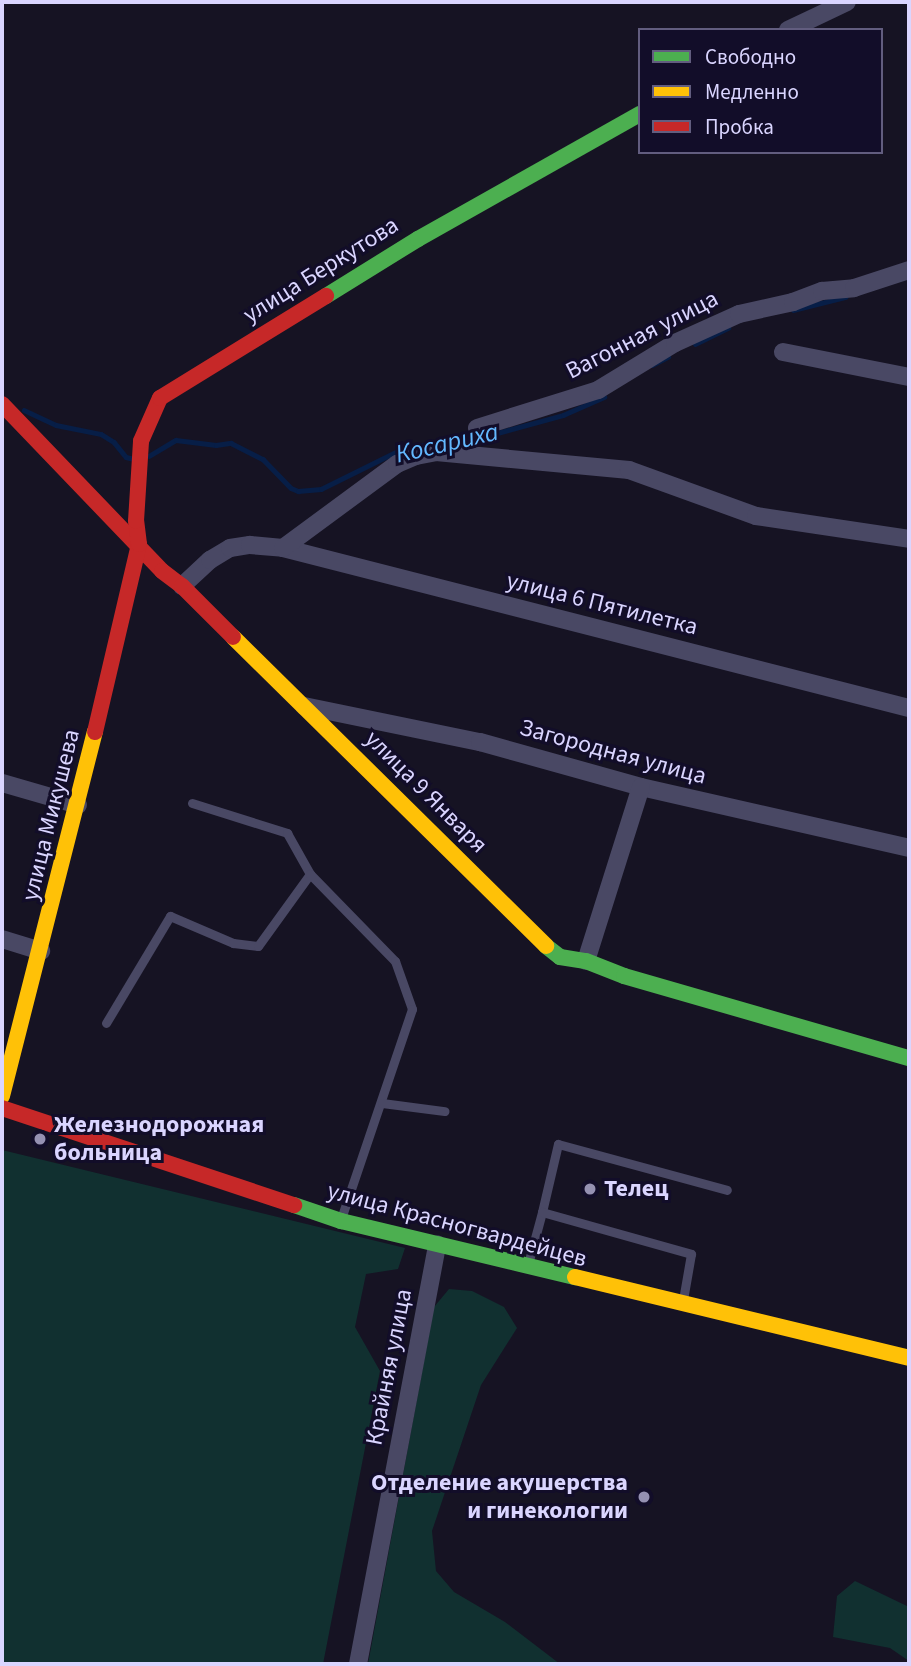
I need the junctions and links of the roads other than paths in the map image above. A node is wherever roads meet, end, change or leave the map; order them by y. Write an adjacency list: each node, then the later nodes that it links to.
1 (847, 2): 2 (street)
2 (792, 28)
3 (638, 115): 10 (street, улица Беркутова)
4 (909, 270): 8 (street, Вагонная улица)
5 (783, 352): 6 (street)
6 (909, 377)
7 (2, 404): 10 (street, улица 9 Января)
8 (477, 428)
9 (909, 539): 11 (street)
10 (139, 544): 12 (street, улица 9 Января); 18 (street, улица Микушева)
11 (283, 548): 12 (street, улица 6 Пятилетка); 14 (street, улица 6 Пятилетка)
12 (182, 586): 13 (street, улица 9 Января)
13 (304, 706): 16 (street, Загородная улица); 23 (street, улица 9 Января)
14 (909, 708)
15 (2, 783): 18 (street)
16 (641, 788): 19 (street, Загородная улица); 23 (street)
17 (192, 803): 20 (lane)
18 (78, 805): 22 (street, улица Микушева)
19 (909, 848)
20 (310, 874): 24 (lane); 27 (lane)
21 (2, 939): 22 (street)
22 (41, 951): 26 (street, улица Микушева)
23 (586, 961): 25 (street, улица 9 Января)
24 (106, 1023)
25 (909, 1058)
26 (2, 1096)
27 (382, 1104): 29 (lane); 32 (lane)
28 (2, 1108): 32 (street, улица Красногвардейцев)
29 (444, 1111)
30 (727, 1191): 31 (lane)
31 (542, 1212): 34 (lane); 35 (lane)
32 (341, 1221): 33 (street, улица Красногвардейцев)
33 (437, 1244): 34 (street, улица Красногвардейцев); 37 (street, Крайняя улица)
34 (527, 1267): 35 (street, улица Красногвардейцев)
35 (682, 1305): 36 (street, улица Красногвардейцев)
36 (909, 1358)
37 (358, 1664)

